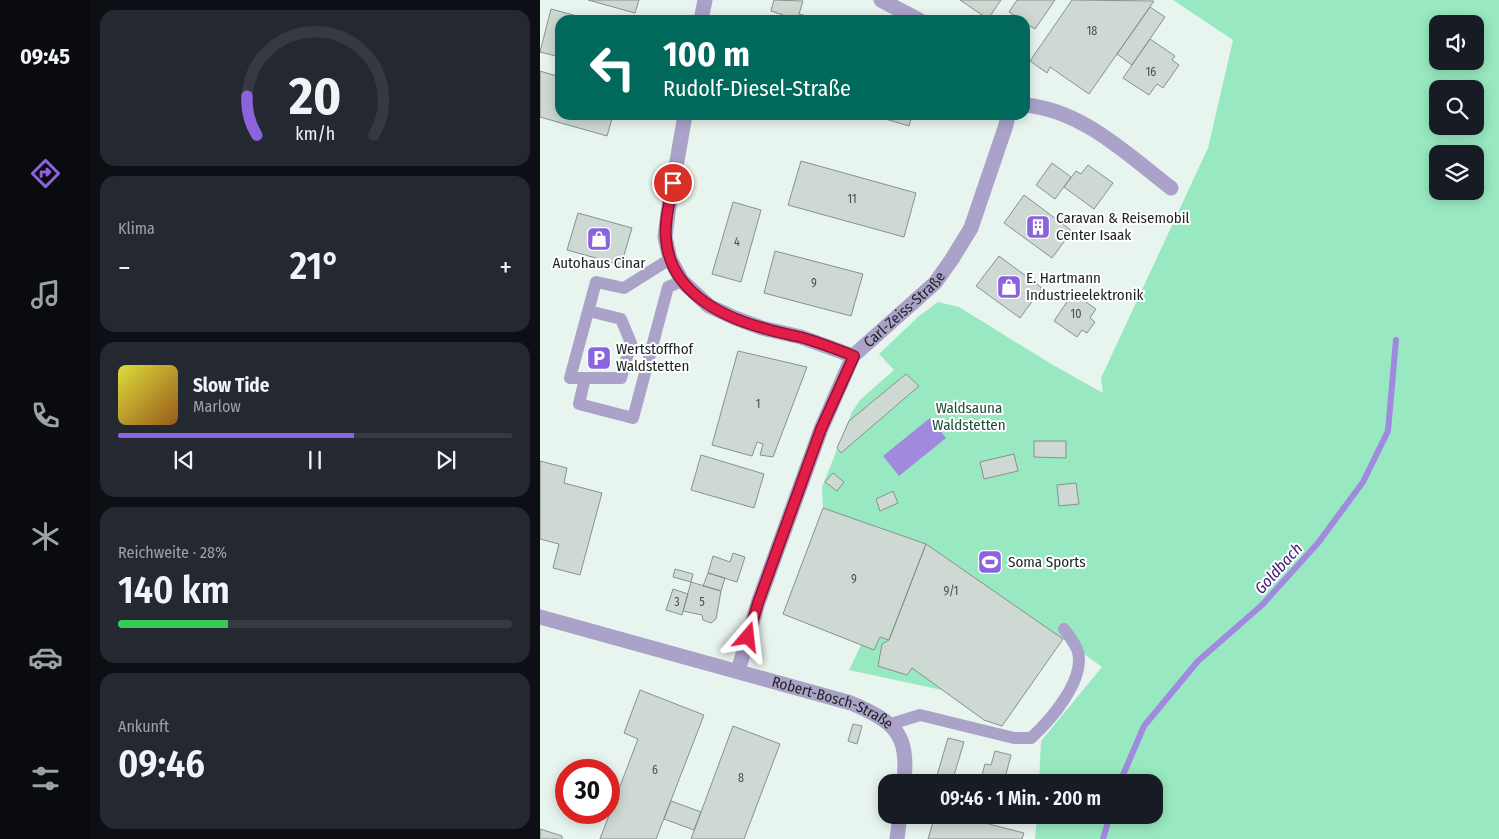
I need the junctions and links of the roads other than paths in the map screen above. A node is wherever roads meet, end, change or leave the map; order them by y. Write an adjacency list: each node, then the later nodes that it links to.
1 (705, 0): 3 (street)
2 (881, 0): 4 (street)
3 (702, 15)
4 (910, 15)
5 (1030, 105): 8 (street)
6 (684, 120): 9 (street)
7 (1007, 120): 12 (street, Carl-Zeiss-Straße)
8 (1171, 188)
9 (670, 259): 10 (street); 11 (lane)
10 (682, 281): 12 (street); 13 (lane)
11 (588, 310): 13 (lane); 13 (lane)
12 (854, 356): 16 (street, Carl-Zeiss-Straße)
13 (585, 378)
14 (540, 617): 16 (street, Robert-Bosch-Straße)
15 (1064, 628): 17 (lane)
16 (738, 671): 17 (street, Robert-Bosch-Straße)
17 (891, 724): 18 (street, Robert-Bosch-Straße)
18 (905, 774)
19 (899, 824): 20 (street)
20 (897, 839)

